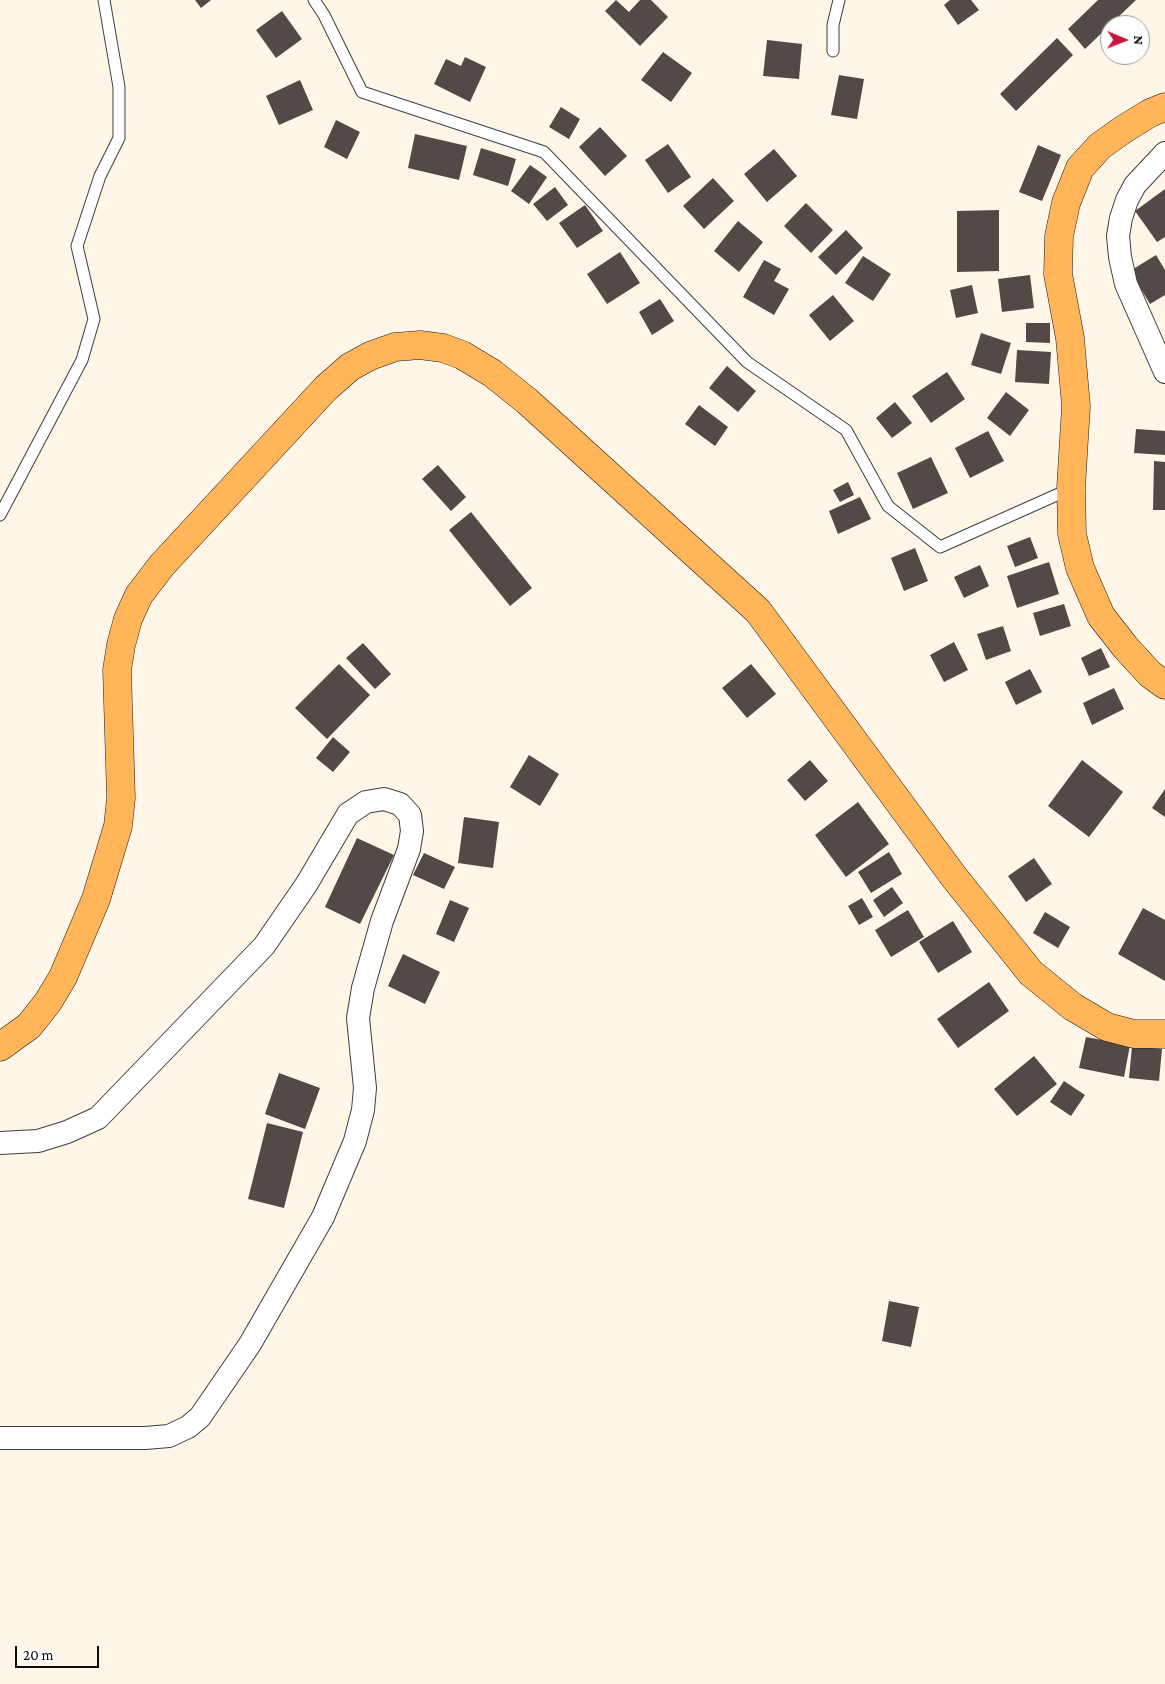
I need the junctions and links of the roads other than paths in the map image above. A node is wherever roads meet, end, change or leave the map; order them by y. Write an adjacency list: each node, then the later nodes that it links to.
1 (104, 0): 9 (lane)
2 (314, 0): 8 (lane)
3 (839, 0): 4 (lane)
4 (833, 51)
5 (1165, 107): 8 (main road)
6 (1165, 152): 7 (street)
7 (1165, 372)
8 (1071, 488): 10 (main road)
9 (0, 515)
10 (1165, 685)
11 (1165, 1034): 12 (main road)
12 (0, 1047)
13 (0, 1143): 14 (street)
14 (0, 1438)

